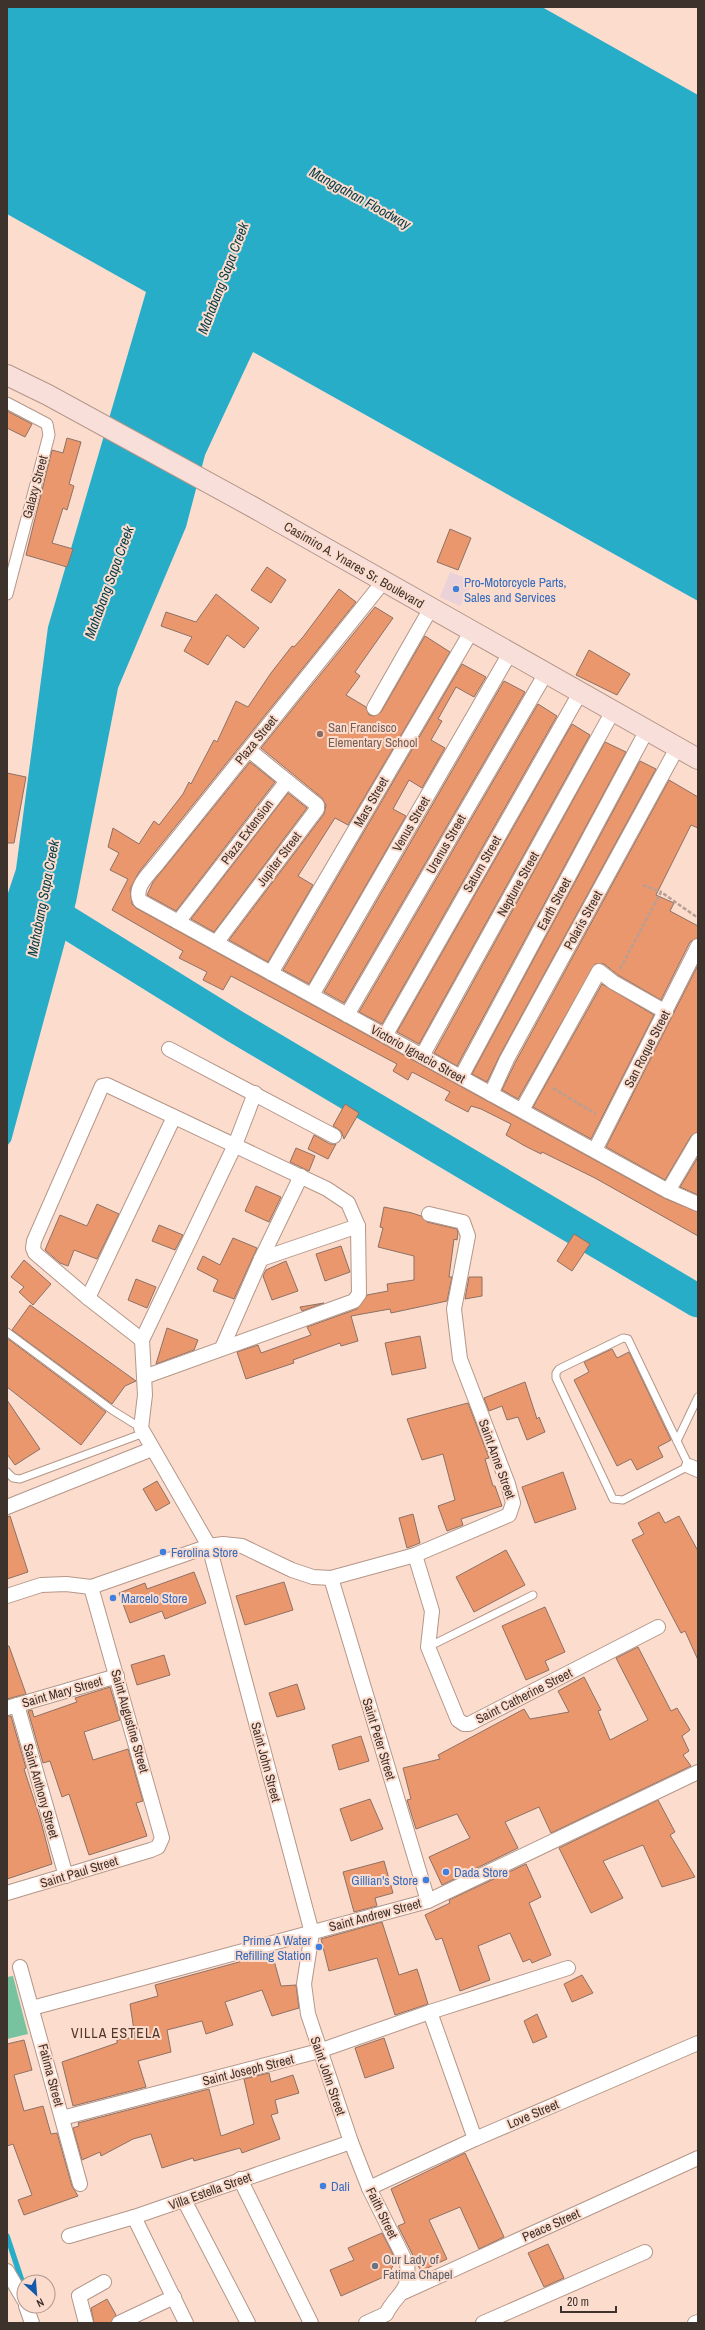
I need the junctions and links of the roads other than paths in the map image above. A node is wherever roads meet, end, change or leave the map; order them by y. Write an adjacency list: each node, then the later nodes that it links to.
1 (7, 375): 3 (main road, Casimiro A. Ynares Sr. Boulevard)
2 (7, 403): 4 (street, Galaxy Street)
3 (383, 582): 5 (main road, Casimiro A. Ynares Sr. Boulevard); 14 (street, Plaza Street)
4 (7, 594)
5 (431, 608): 6 (main road, Casimiro A. Ynares Sr. Boulevard); 10 (street)
6 (472, 632): 7 (main road, Casimiro A. Ynares Sr. Boulevard); 21 (street, Mars Street)
7 (510, 653): 8 (main road, Casimiro A. Ynares Sr. Boulevard); 22 (street, Venus Street)
8 (546, 673): 9 (main road, Casimiro A. Ynares Sr. Boulevard); 24 (street, Uranus Street)
9 (580, 693): 11 (main road, Casimiro A. Ynares Sr. Boulevard); 25 (street, Saturn Street)
10 (374, 708)
11 (612, 711): 12 (main road, Casimiro A. Ynares Sr. Boulevard); 27 (street, Neptune Street)
12 (647, 730): 13 (main road, Casimiro A. Ynares Sr. Boulevard); 28 (street, Earth Street)
13 (677, 748): 15 (main road, Casimiro A. Ynares Sr. Boulevard); 30 (street, Polaris Street)
14 (248, 750): 16 (street); 17 (street, Plaza Street)
15 (698, 759)
16 (286, 781): 18 (street, Plaza Extension); 19 (street, Jupiter Street)
17 (140, 901): 18 (street, Victorio Ignacio Street)
18 (178, 922): 19 (street, Victorio Ignacio Street)
19 (216, 943): 21 (street, Victorio Ignacio Street)
20 (698, 946): 23 (street, San Roque Street)
21 (271, 973): 22 (street, Victorio Ignacio Street)
22 (312, 995): 24 (street, Victorio Ignacio Street)
23 (666, 1012): 31 (street); 36 (street, San Roque Street)
24 (347, 1015): 25 (street, Victorio Ignacio Street)
25 (385, 1036): 27 (street, Victorio Ignacio Street)
26 (169, 1049): 29 (street)
27 (422, 1056): 28 (street, Victorio Ignacio Street)
28 (461, 1077): 30 (street, Victorio Ignacio Street)
29 (256, 1093): 33 (street); 35 (street)
30 (491, 1094): 31 (street, Victorio Ignacio Street)
31 (522, 1110): 36 (street, Victorio Ignacio Street)
32 (174, 1117): 35 (street); 43 (street); 43 (street)
33 (334, 1136)
34 (698, 1140): 38 (street)
35 (235, 1145): 37 (street); 45 (street)
36 (595, 1150): 38 (street, Victorio Ignacio Street)
37 (301, 1176): 41 (street); 42 (street)
38 (668, 1190): 39 (street, Victorio Ignacio Street)
39 (698, 1204)
40 (429, 1214): 56 (street, Saint Anne Street)
41 (358, 1226): 42 (street); 46 (street)
42 (261, 1259): 46 (street)
43 (88, 1298): 45 (street)
44 (7, 1332): 49 (lane)
45 (142, 1340): 47 (street)
46 (222, 1348): 47 (street)
47 (144, 1377): 49 (street)
48 (698, 1397): 50 (lane)
49 (142, 1431): 51 (street, Saint John Street); 53 (lane)
50 (677, 1441): 52 (lane); 52 (lane)
51 (152, 1450): 54 (street); 55 (street, Saint John Street)
52 (694, 1468)
53 (7, 1472)
54 (7, 1507)
55 (209, 1546): 57 (street, Saint Anne Street); 58 (street, Saint Anne Street); 70 (street, Saint John Street)
56 (415, 1555): 57 (street, Saint Anne Street); 62 (street, Saint Catherine Street)
57 (331, 1578): 69 (street, Saint Peter Street)
58 (91, 1587): 60 (street); 63 (street, Saint Augustine Street)
59 (533, 1595): 62 (lane)
60 (7, 1596)
61 (658, 1627): 62 (street, Saint Catherine Street)
62 (428, 1647)
63 (117, 1676): 64 (street, Saint Mary Street); 66 (street, Saint Augustine Street)
64 (12, 1706): 67 (street, Saint Anthony Street)
65 (698, 1772): 69 (street, Saint Andrew Street)
66 (151, 1850): 67 (street, Saint Paul Street)
67 (66, 1876): 68 (street, Saint Paul Street)
68 (7, 1894)
69 (428, 1901): 70 (street, Saint Andrew Street)
70 (312, 1933): 73 (street, Saint Andrew Street); 76 (street, Saint John Street)
71 (20, 1967): 73 (street, Fatima Street)
72 (568, 1968): 74 (street, Saint Joseph Street)
73 (32, 2008): 77 (street, Fatima Street)
74 (430, 2012): 76 (street, Saint Joseph Street); 78 (street)
75 (698, 2043): 78 (street, Love Street)
76 (319, 2051): 77 (street, Saint Joseph Street); 79 (street, Saint John Street)
77 (62, 2118): 82 (street, Fatima Street)
78 (475, 2139): 83 (street, Love Street)
79 (351, 2142): 81 (street, Villa Estella Street); 83 (street, Faith Street)
80 (698, 2158): 91 (street, Peace Street)
81 (240, 2179): 84 (street, Villa Estella Street); 99 (street)
82 (80, 2184)
83 (369, 2188): 91 (street, Faith Street)
84 (184, 2200): 85 (street, Villa Estella Street); 98 (street)
85 (134, 2217): 86 (street, Villa Estella Street); 92 (street)
86 (69, 2236)
87 (645, 2252): 101 (street)
88 (7, 2271): 90 (street)
89 (104, 2282): 95 (street)
90 (16, 2284)
91 (404, 2292): 93 (street)
92 (174, 2297): 96 (street); 97 (street)
93 (388, 2318): 100 (street)
94 (698, 2322): 102 (street)
95 (86, 2323)
96 (119, 2323)
97 (186, 2323)
98 (248, 2323)
99 (311, 2323)
100 (366, 2323)
101 (483, 2323)
102 (695, 2323)

